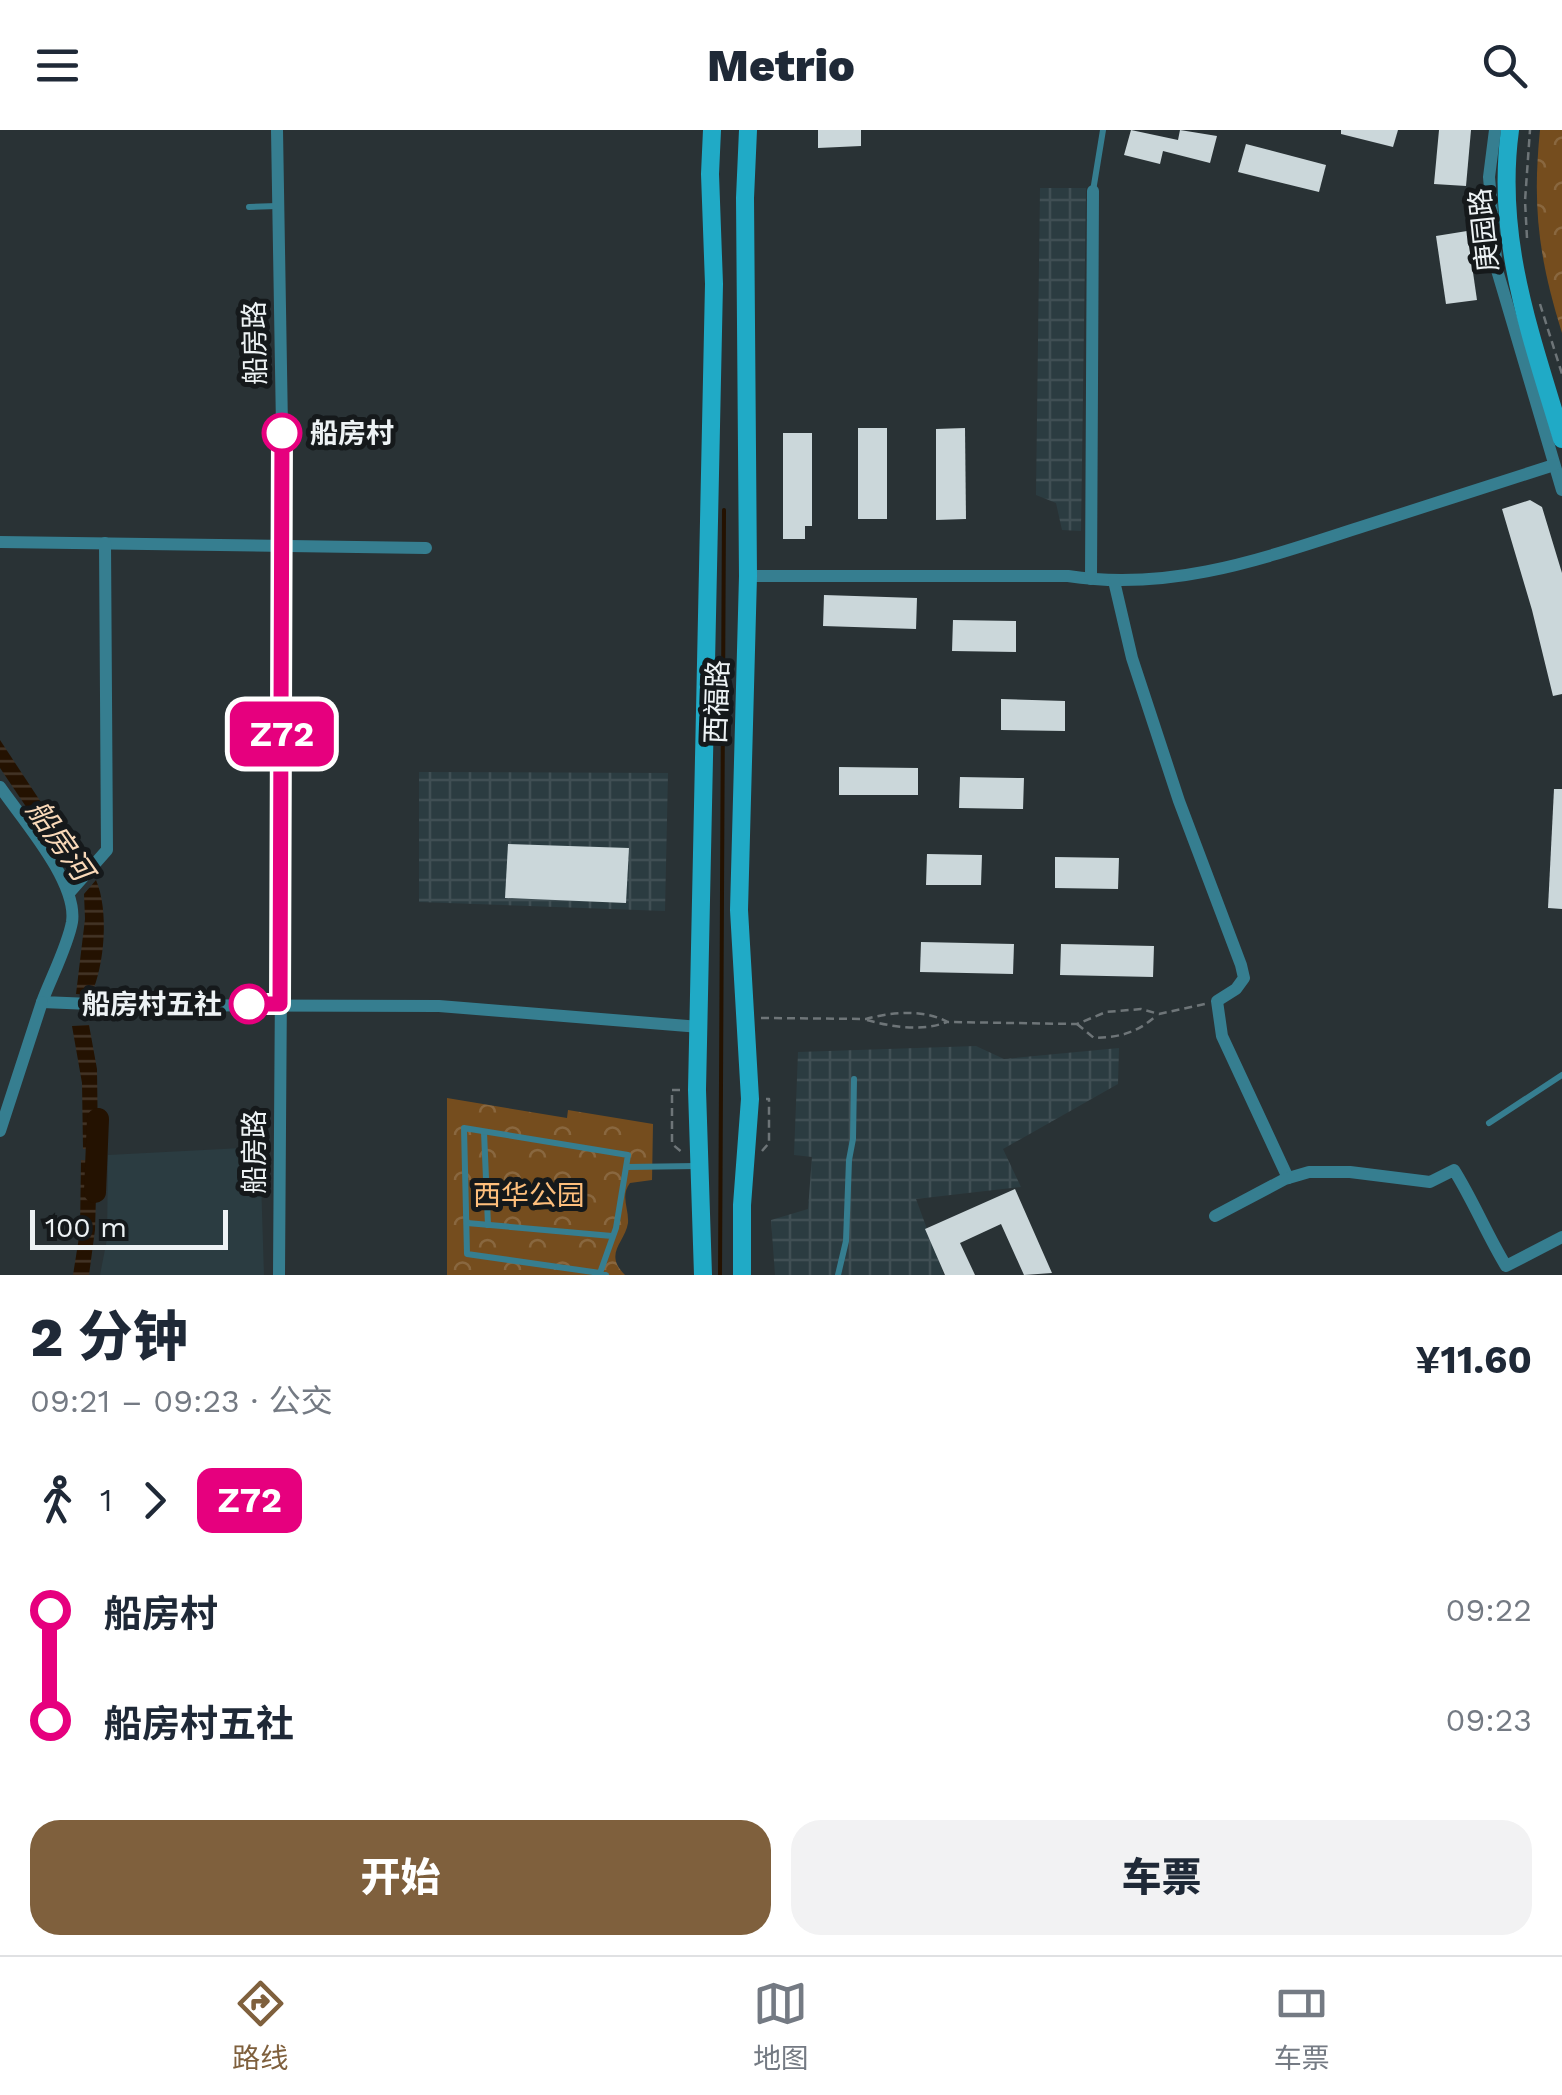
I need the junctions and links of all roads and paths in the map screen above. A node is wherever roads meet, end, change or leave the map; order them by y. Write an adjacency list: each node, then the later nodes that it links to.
1 (277, 130): 9 (street, 船房路)
2 (712, 130): 34 (main road, 西福路)
3 (748, 130): 21 (main road, 西福路)
4 (1103, 130): 8 (lane)
5 (1495, 130): 15 (street)
6 (1510, 130): 14 (main road, 庚园路)
7 (1530, 130): 11 (path)
8 (1093, 191): 22 (street)
9 (278, 206): 10 (lane); 19 (street, 船房路)
10 (249, 208)
11 (1528, 249)
12 (1537, 295): 13 (path)
13 (1562, 374)
14 (1562, 439)
15 (1554, 465): 16 (street); 23 (street)
16 (1562, 490)
17 (0, 542): 18 (street)
18 (105, 543): 19 (street); 25 (street)
19 (284, 546): 20 (street); 28 (street, 船房路)
20 (426, 548)
21 (748, 576): 22 (street); 30 (main road, 西福路)
22 (1090, 579): 23 (street)
23 (1114, 581): 26 (street)
24 (0, 786): 25 (street)
25 (68, 893): 27 (street)
26 (1217, 1001): 29 (path); 46 (street)
27 (42, 1002): 28 (street); 40 (street)
28 (280, 1004): 34 (street); 53 (street, 船房路)
29 (1158, 1014): 33 (path); 33 (path)
30 (747, 1018): 31 (path); 55 (main road, 西福路)
31 (866, 1019): 32 (path); 32 (path)
32 (948, 1022): 33 (path)
33 (1078, 1024)
34 (700, 1027): 45 (main road, 西福路)
35 (1562, 1075): 39 (lane)
36 (854, 1078): 56 (lane)
37 (672, 1090): 43 (path)
38 (769, 1099): 42 (path)
39 (1488, 1124)
40 (0, 1130)
41 (484, 1132): 44 (lane); 48 (lane); 49 (lane)
42 (769, 1143)
43 (672, 1144)
44 (627, 1166): 45 (lane); 50 (lane)
45 (700, 1166): 54 (main road, 西福路)
46 (1288, 1178): 47 (street); 51 (street)
47 (1215, 1216)
48 (467, 1223): 49 (lane); 52 (lane)
49 (488, 1225): 50 (lane)
50 (612, 1236): 52 (lane)
51 (1562, 1236)
52 (603, 1274)
53 (279, 1275)
54 (704, 1275)
55 (742, 1275)
56 (838, 1275)

